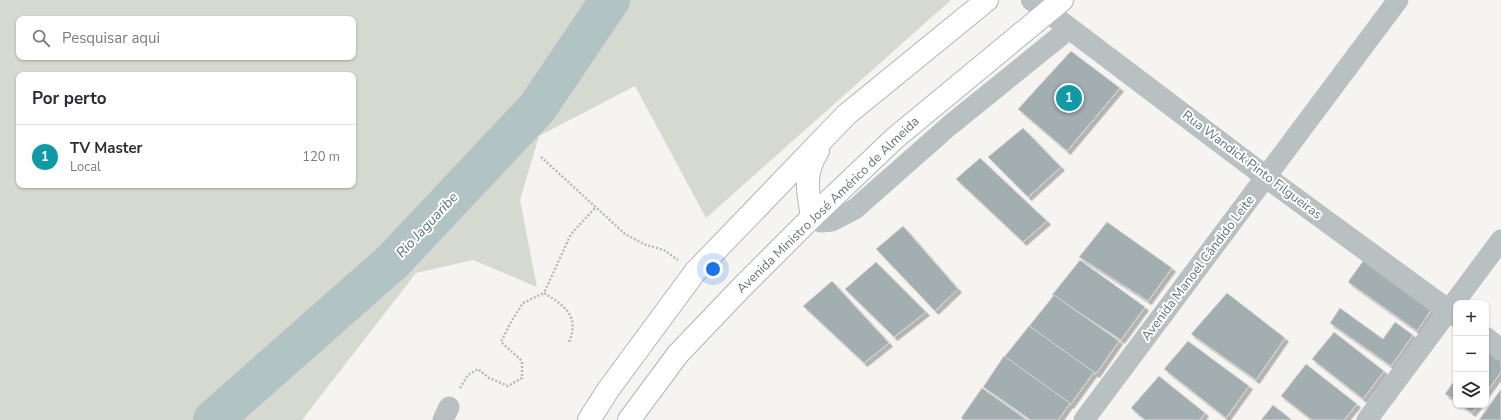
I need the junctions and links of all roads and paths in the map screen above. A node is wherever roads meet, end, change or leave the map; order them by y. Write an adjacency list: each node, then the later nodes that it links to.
1 (987, 0): 5 (main road)
2 (1398, 0): 9 (street, Avenida Manoel Cândido Leite)
3 (1048, 4): 4 (street, Rua Wandick Pinto Filgueiras); 7 (main road, Avenida Ministro José Américo de Almeida)
4 (1069, 29): 6 (street); 9 (street, Rua Wandick Pinto Filgueiras)
5 (846, 115): 11 (main road); 13 (main road)
6 (937, 136): 7 (street); 11 (street)
7 (895, 138): 11 (main road, Avenida Ministro José Américo de Almeida)
8 (541, 157): 10 (path)
9 (1266, 177): 15 (street, Rua Wandick Pinto Filgueiras); 22 (street, Avenida Manoel Cândido Leite)
10 (596, 207): 13 (path); 14 (path)
11 (812, 217): 21 (main road, Avenida Ministro José Américo de Almeida)
12 (1501, 240): 15 (street)
13 (695, 272): 20 (main road)
14 (544, 293): 17 (path); 19 (path)
15 (1452, 313): 23 (street)
16 (1489, 340): 18 (street)
17 (569, 342)
18 (1501, 350)
19 (446, 413)
20 (589, 420)
21 (629, 420)
22 (1084, 420)
23 (1367, 420)

